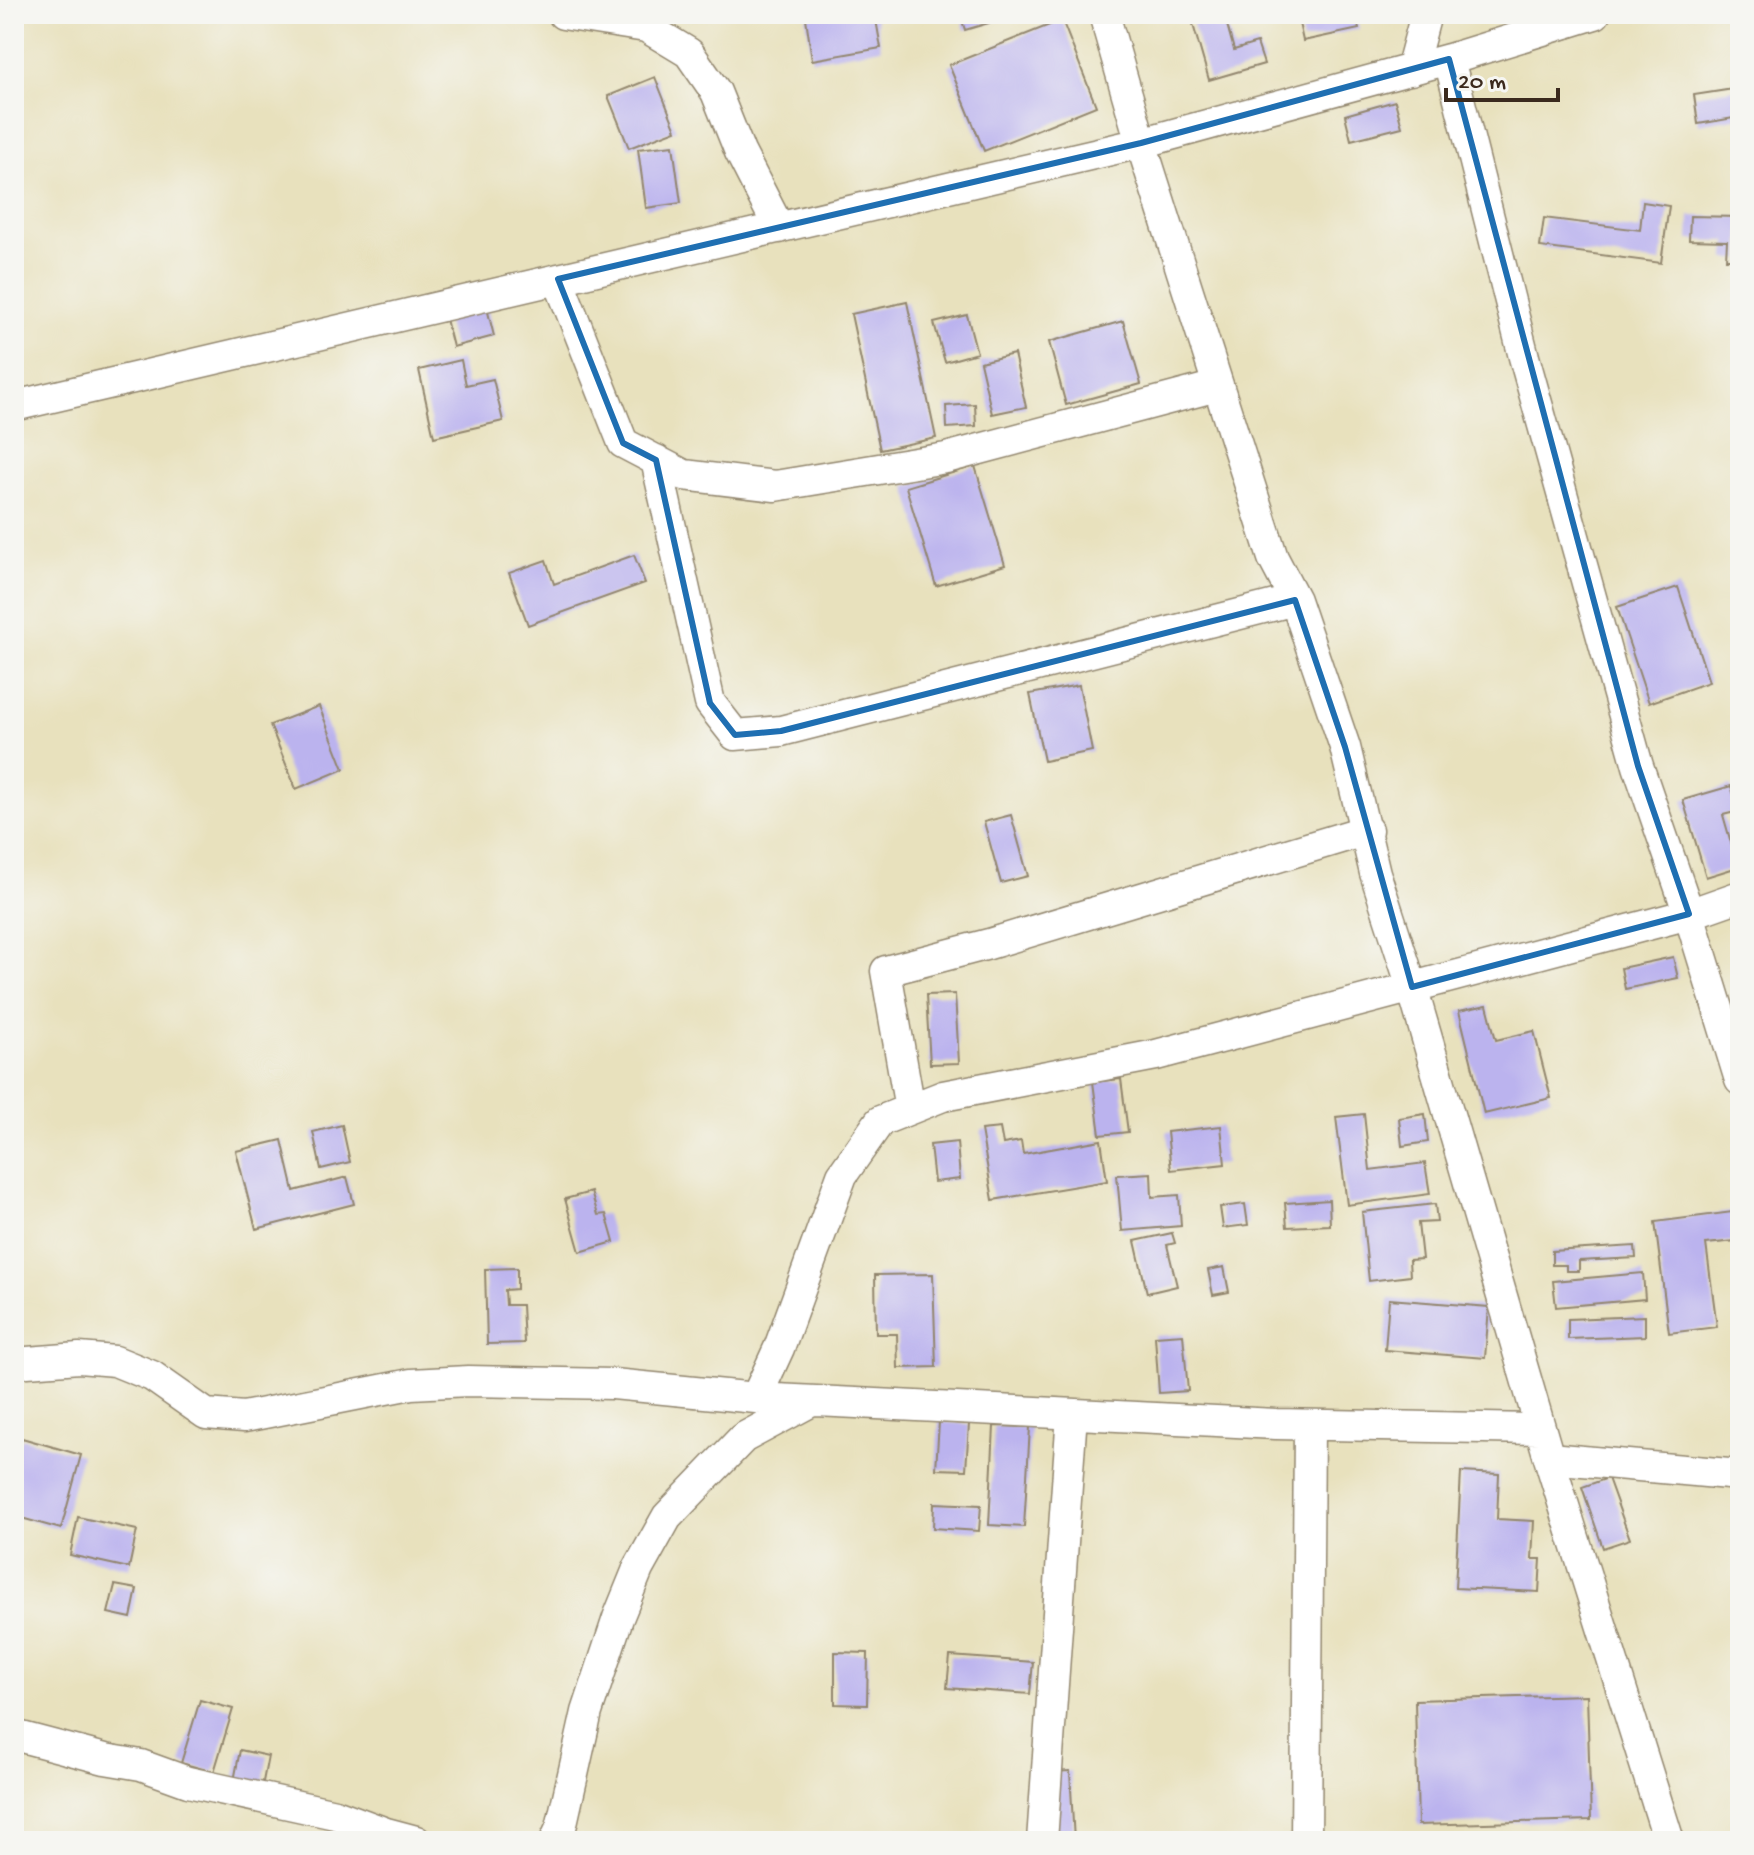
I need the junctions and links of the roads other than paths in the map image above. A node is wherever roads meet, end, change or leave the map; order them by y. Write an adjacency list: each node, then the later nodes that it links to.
1 (563, 14): 8 (street)
2 (1104, 14): 7 (street)
3 (1426, 14): 6 (street)
4 (1595, 14): 5 (street)
5 (1449, 59): 6 (street); 16 (street)
6 (1411, 70): 7 (street)
7 (1141, 143): 8 (street); 10 (street)
8 (779, 228): 9 (street)
9 (558, 279): 11 (street); 12 (street)
10 (1217, 386): 12 (street); 13 (street)
11 (14, 406)
12 (656, 460): 13 (street)
13 (1295, 600): 14 (street)
14 (1367, 830): 17 (street); 19 (street)
15 (1740, 896): 16 (street)
16 (1689, 914): 17 (street); 18 (street)
17 (1412, 987): 19 (street); 25 (street)
18 (1740, 1080)
19 (910, 1109): 21 (street)
20 (14, 1363): 21 (street)
21 (756, 1398): 22 (street)
22 (812, 1401): 23 (street); 30 (street)
23 (1072, 1414): 24 (street); 31 (street)
24 (1309, 1425): 25 (street); 32 (street)
25 (1540, 1429): 26 (street)
26 (1549, 1458): 27 (street); 33 (street)
27 (1740, 1475)
28 (14, 1735): 29 (street)
29 (416, 1841)
30 (555, 1841)
31 (1042, 1841)
32 (1306, 1841)
33 (1669, 1841)

